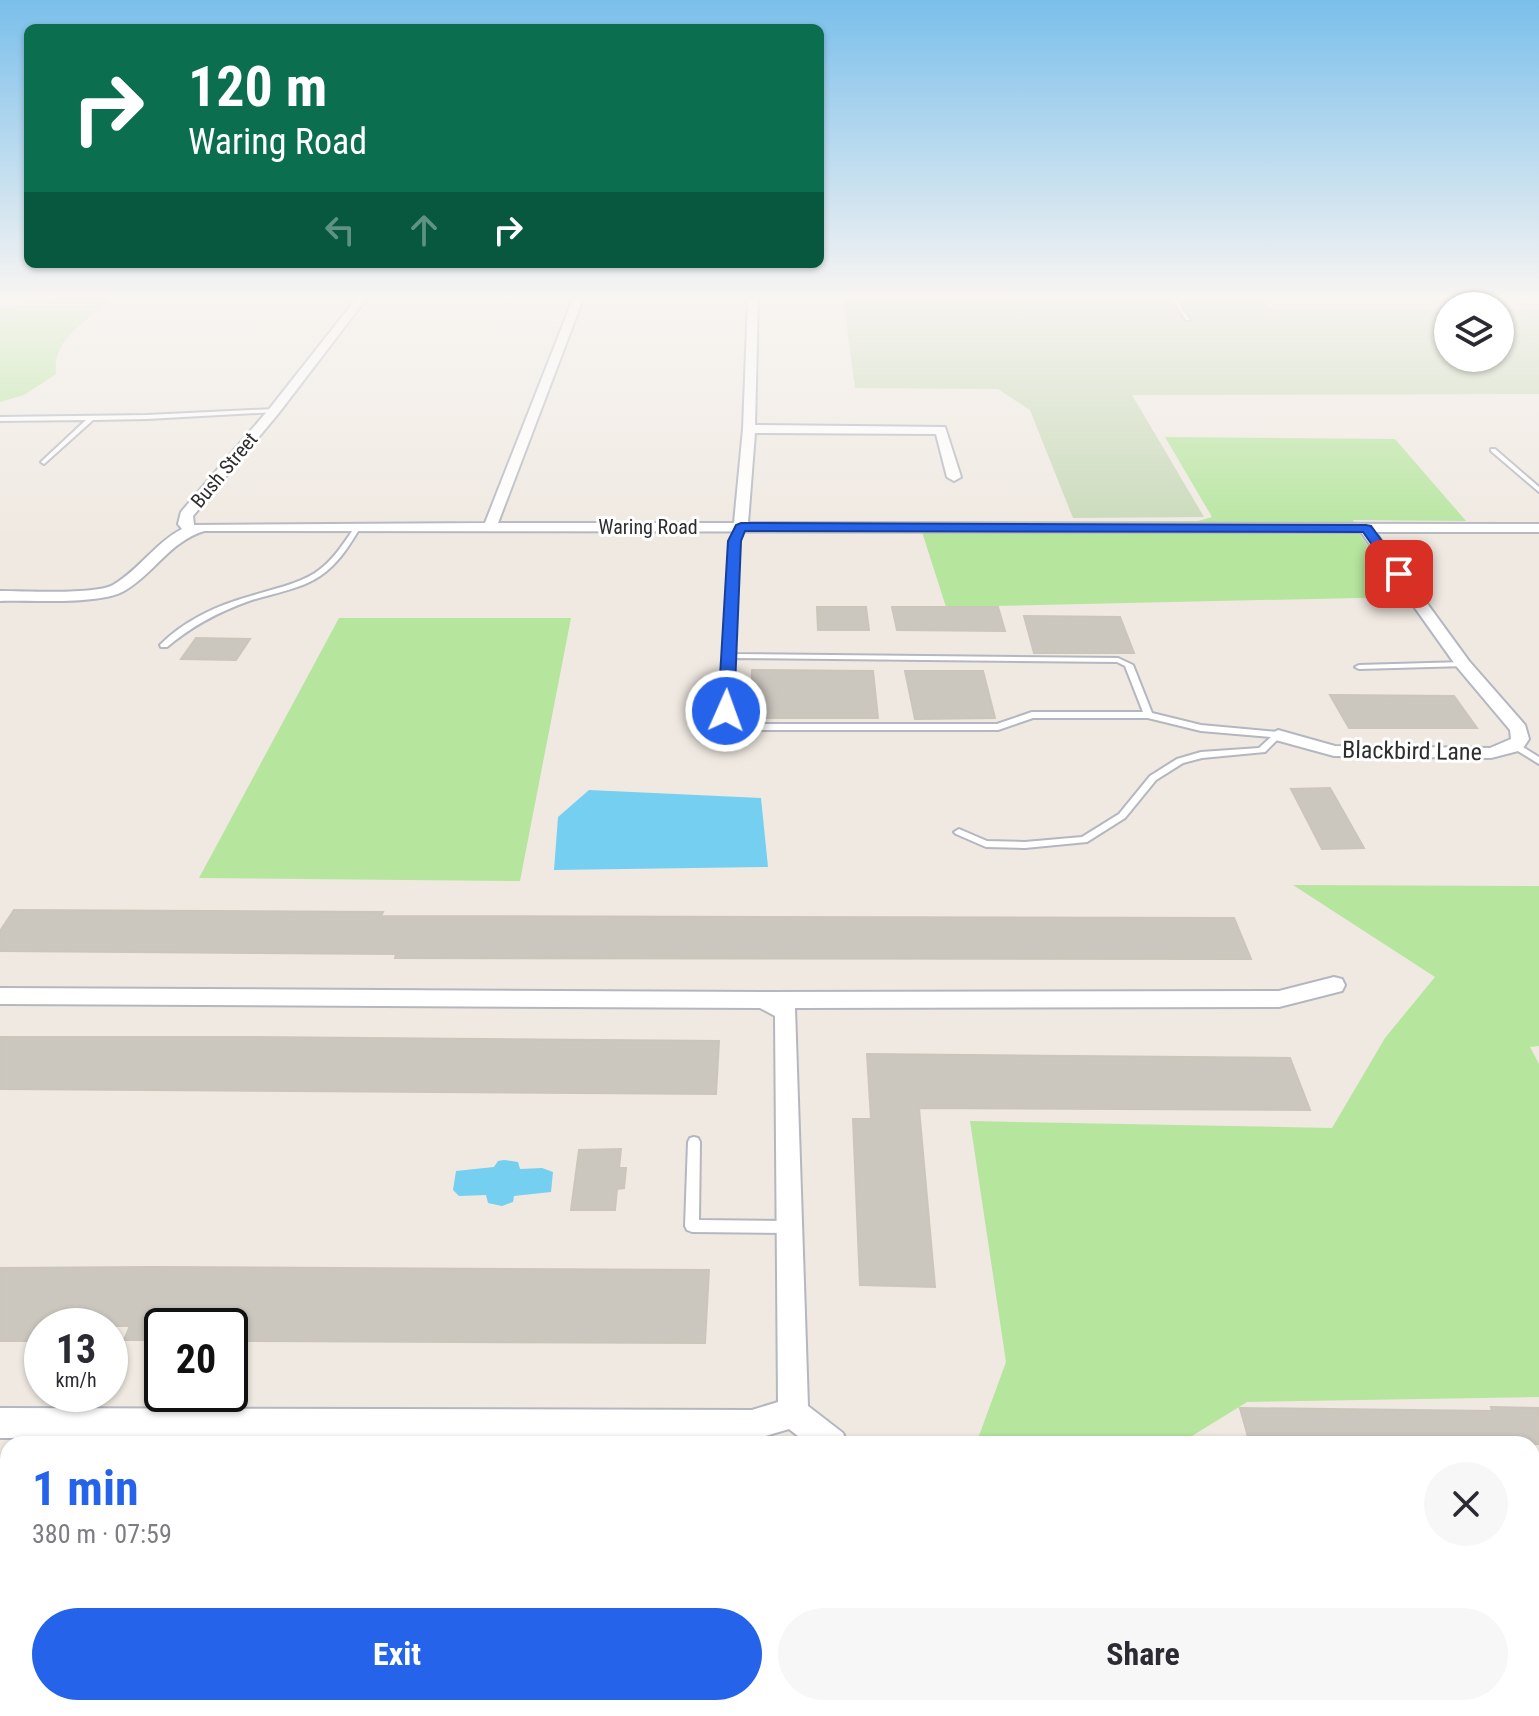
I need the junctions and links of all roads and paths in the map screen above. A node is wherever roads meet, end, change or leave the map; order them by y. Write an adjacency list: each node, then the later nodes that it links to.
1 (299, 379): 4 (street, Bush Street)
2 (547, 379): 12 (street)
3 (751, 379): 7 (street)
4 (274, 411): 5 (lane); 16 (street, Bush Street)
5 (91, 418): 6 (lane); 9 (lane)
6 (0, 419)
7 (749, 429): 10 (street); 13 (street)
8 (1493, 450): 11 (lane)
9 (44, 462)
10 (954, 477)
11 (1539, 490)
12 (490, 527): 13 (street, Waring Road); 14 (street, Waring Road)
13 (741, 527): 17 (street, Waring Road); 20 (lane)
14 (357, 528): 16 (street, Waring Road); 19 (lane)
15 (1539, 528): 17 (street, Waring Road)
16 (190, 529): 18 (street, Bush Street)
17 (1366, 529): 21 (street, Blackbird Lane)
18 (0, 596)
19 (164, 645)
20 (728, 656): 23 (lane); 23 (lane)
21 (1463, 664): 22 (lane); 25 (street, Blackbird Lane)
22 (1359, 667)
23 (1148, 715): 24 (lane)
24 (1278, 735): 25 (street, Blackbird Lane); 27 (lane)
25 (1516, 746): 26 (lane)
26 (1539, 761)
27 (959, 832)
28 (1334, 985): 30 (street)
29 (0, 996): 30 (street)
30 (764, 1000): 32 (street)
31 (694, 1142): 32 (lane)
32 (790, 1227): 33 (street)
33 (793, 1413): 34 (street); 35 (street)
34 (0, 1423)
35 (822, 1436)

